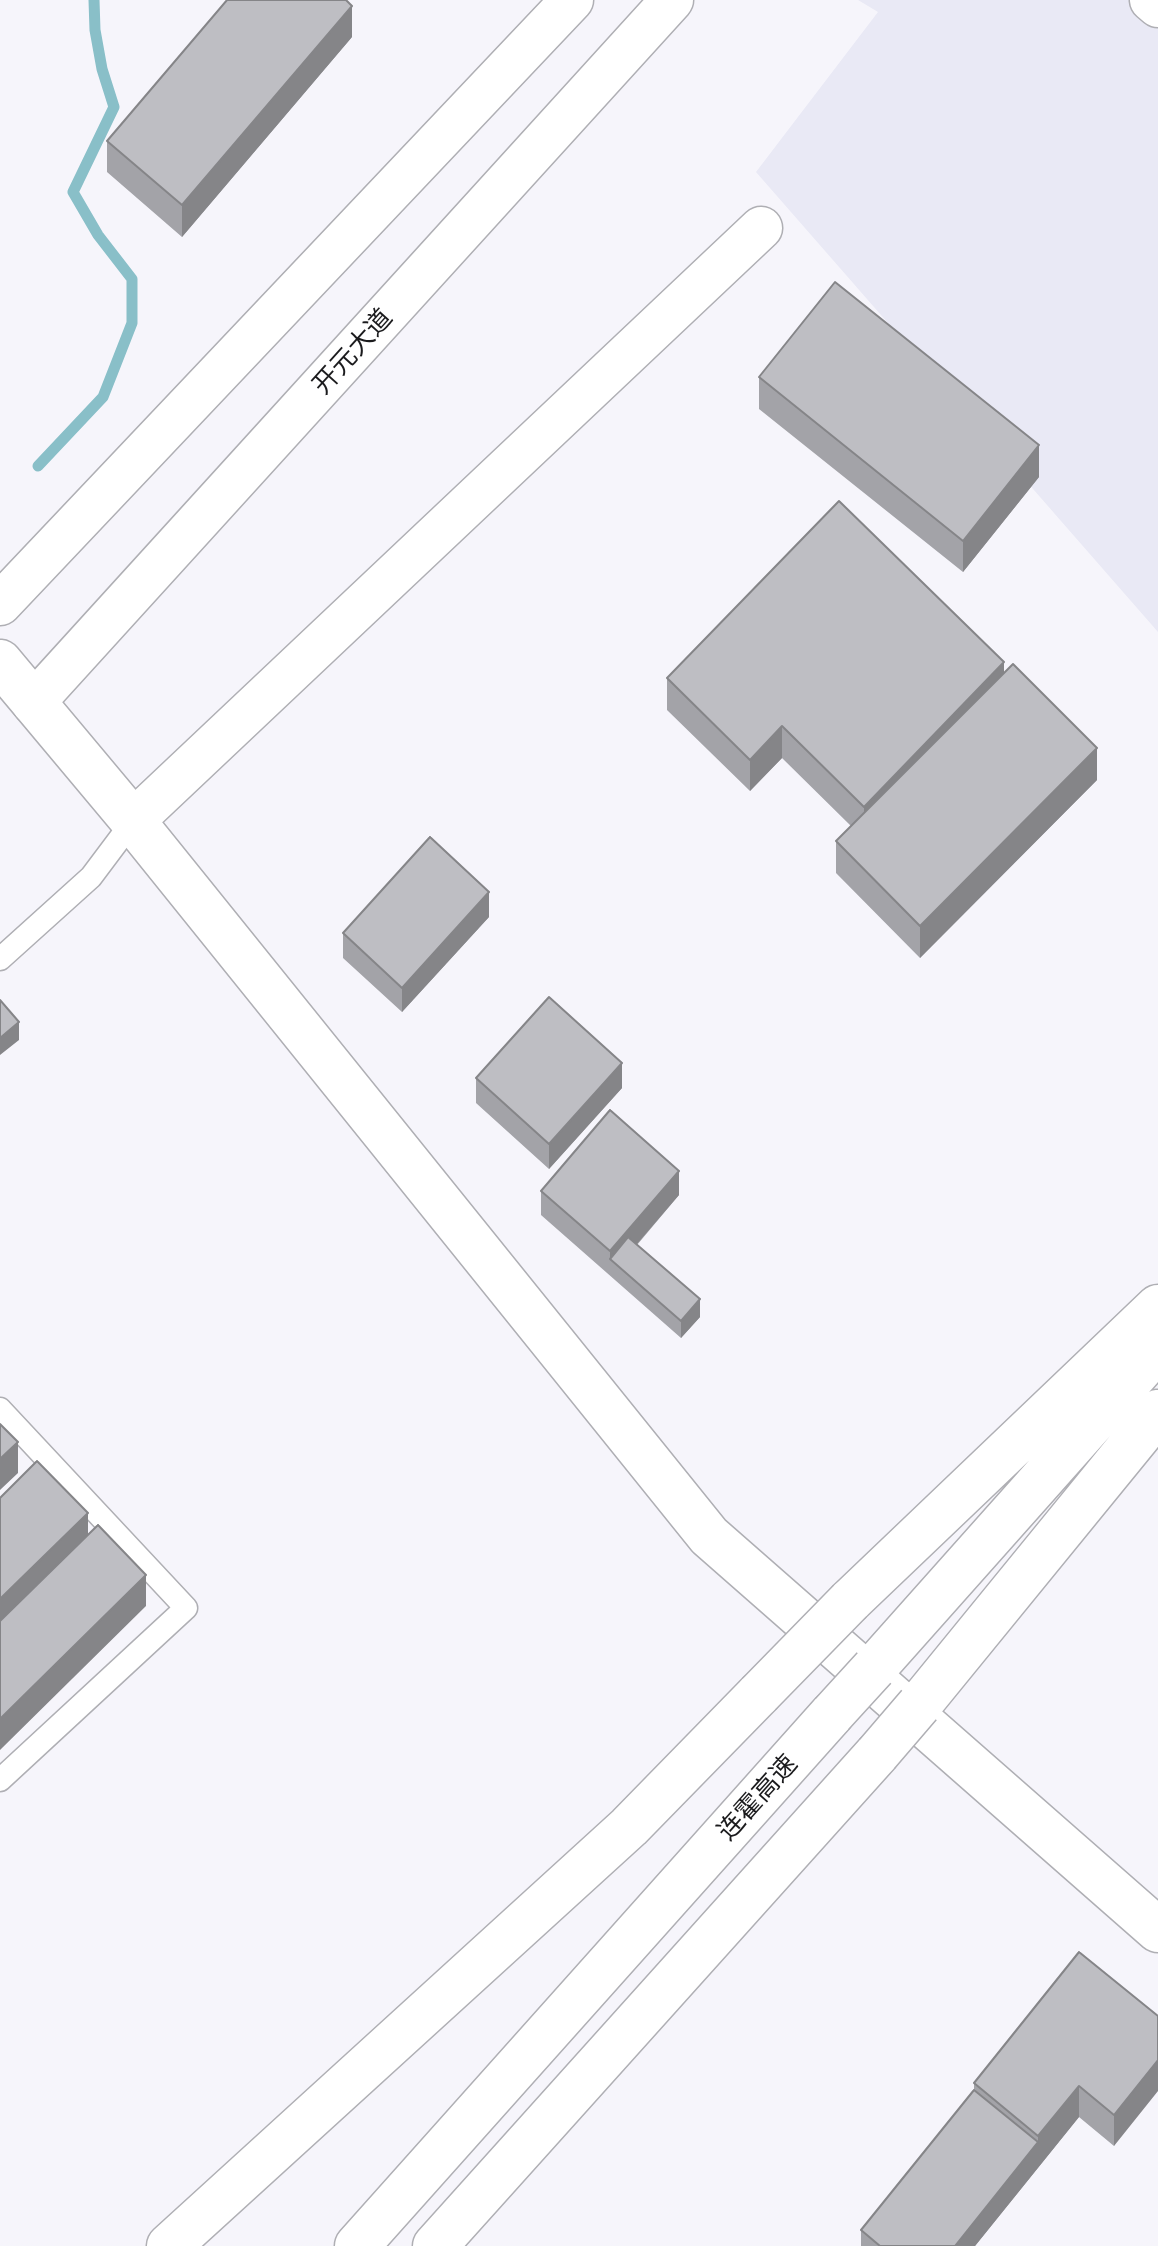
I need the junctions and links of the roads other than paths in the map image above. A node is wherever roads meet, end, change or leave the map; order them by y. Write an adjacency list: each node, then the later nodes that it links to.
1 (572, 0): 6 (street)
2 (1151, 0): 4 (street)
3 (652, 6): 8 (street, 开元大道)
4 (1158, 6)
5 (761, 228): 9 (street)
6 (0, 604)
7 (0, 662): 8 (main road)
8 (33, 703): 9 (main road)
9 (133, 821): 10 (lane); 16 (main road)
10 (0, 959)
11 (1158, 1307): 18 (main road, bridge)
12 (1158, 1349): 19 (main road, 连霍高速, bridge)
13 (0, 1409): 15 (lane)
14 (1158, 1412): 17 (main road, bridge)
15 (0, 1780)
16 (1158, 1930)
17 (525, 2147): 20 (main road); 21 (main road)
18 (169, 2246)
19 (357, 2246)
20 (435, 2246)
21 (453, 2246)

